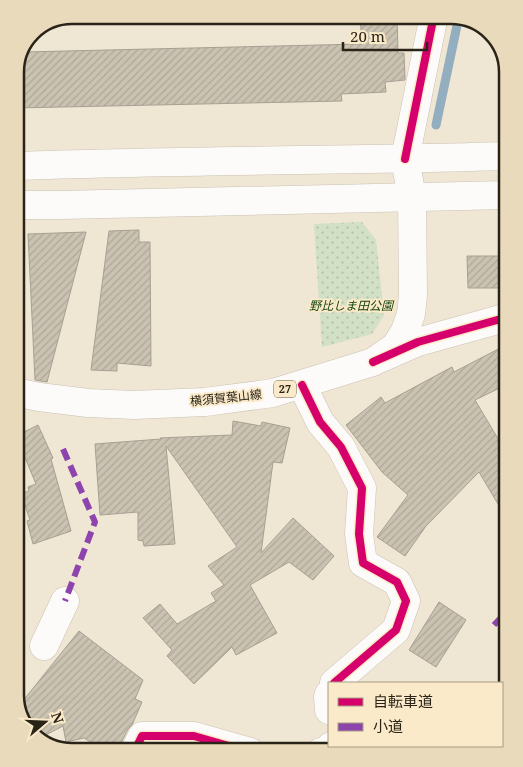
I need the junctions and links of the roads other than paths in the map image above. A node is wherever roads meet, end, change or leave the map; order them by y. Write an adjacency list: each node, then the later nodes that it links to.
1 (432, 24): 3 (main road)
2 (499, 156): 3 (main road)
3 (405, 159): 4 (main road); 6 (main road, 横須賀葉山線 / 27)
4 (24, 166)
5 (499, 195): 6 (main road)
6 (412, 197): 7 (main road); 9 (main road, 横須賀葉山線 / 27)
7 (24, 206)
8 (499, 320): 9 (main road)
9 (373, 362): 10 (main road, 横須賀葉山線 / 27)
10 (302, 385): 11 (main road, 横須賀葉山線 / 27); 14 (main road)
11 (24, 394)
12 (65, 601): 13 (main road)
13 (44, 646)
14 (335, 682)
15 (138, 743): 16 (main road)
16 (218, 743)

